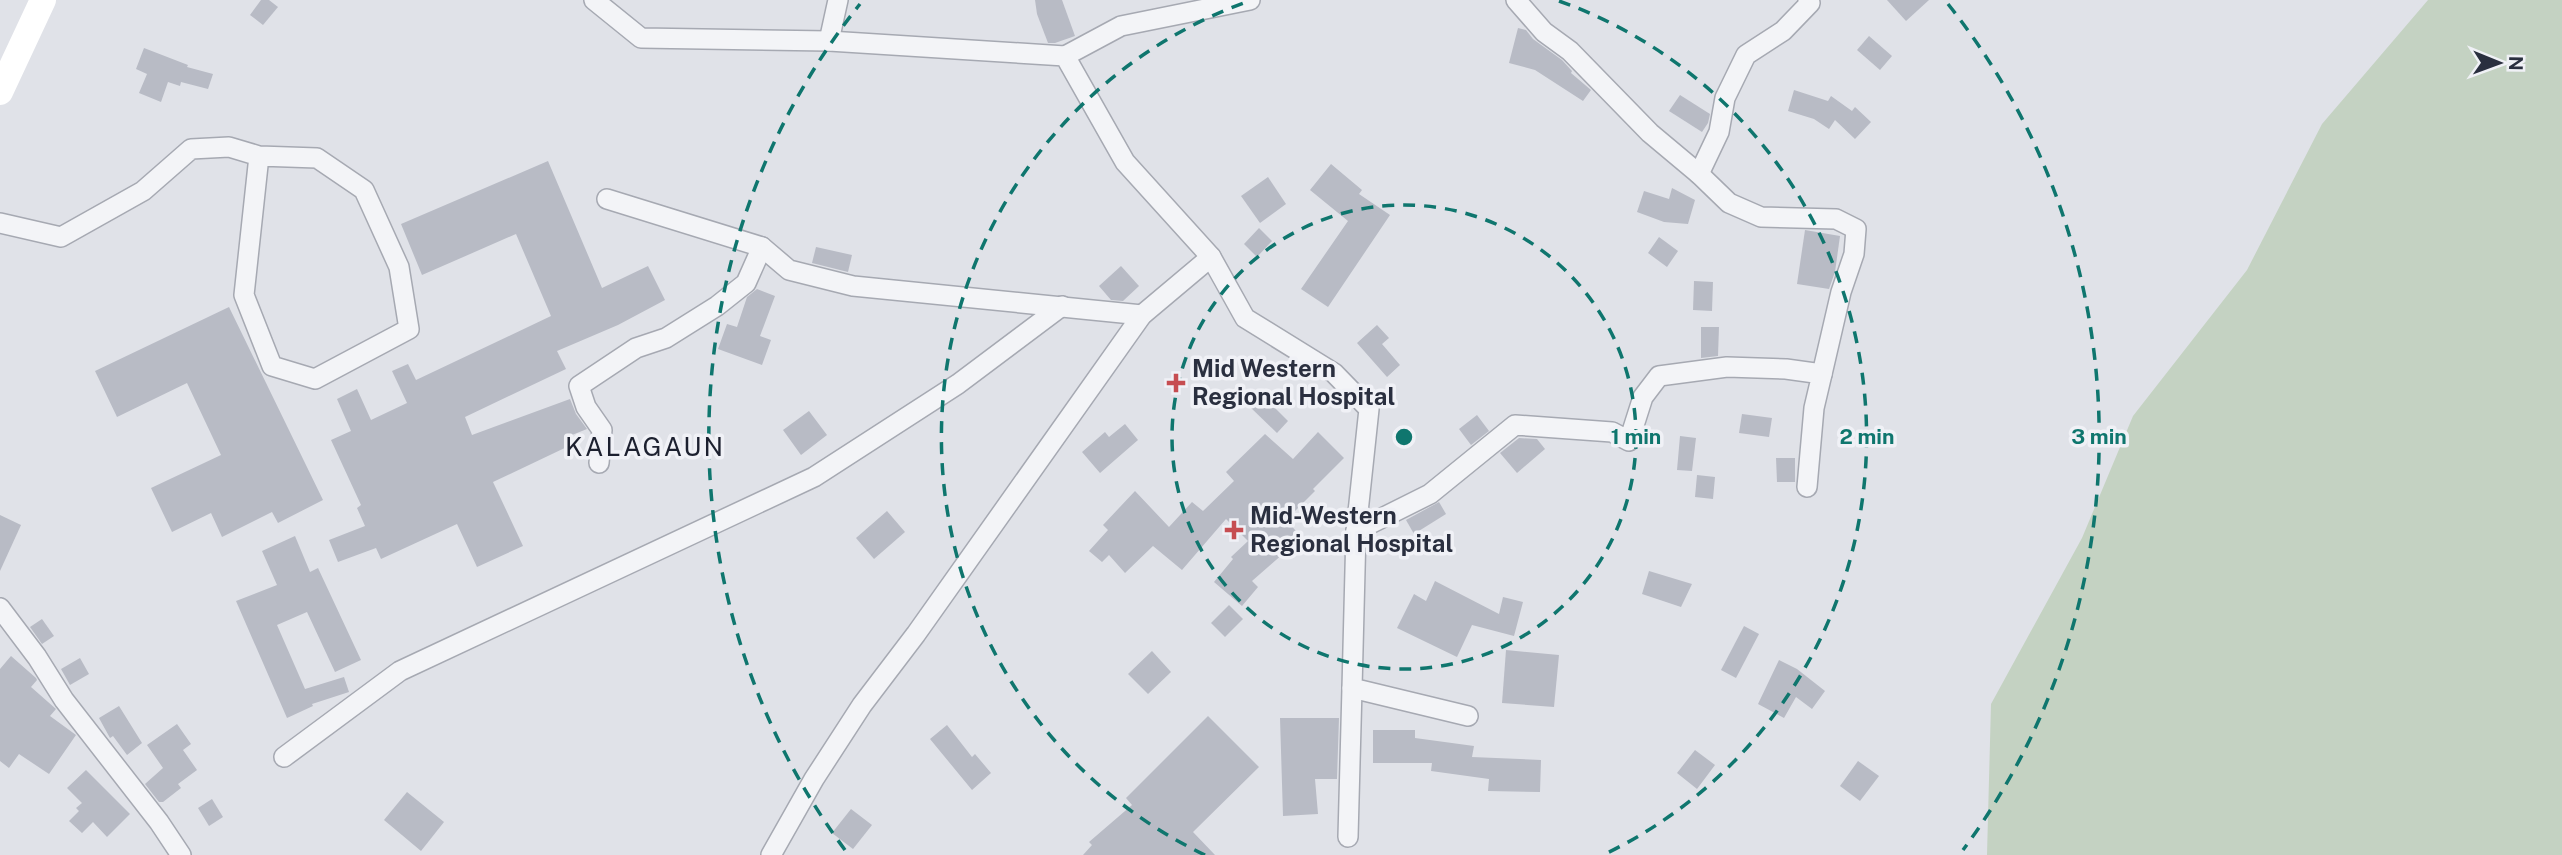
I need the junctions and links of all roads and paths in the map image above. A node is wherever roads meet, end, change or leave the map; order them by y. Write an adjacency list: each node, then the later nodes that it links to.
1 (43, 0): 9 (main road)
2 (594, 0): 7 (street)
3 (838, 0): 7 (street)
4 (1250, 0): 8 (street)
5 (1517, 0): 11 (street)
6 (1808, 0): 11 (street)
7 (829, 41): 8 (street)
8 (1065, 56): 15 (street)
9 (0, 92)
10 (259, 156): 10 (street); 13 (street)
11 (1699, 174): 18 (street)
12 (607, 199): 14 (street)
13 (0, 223)
14 (762, 247): 16 (street); 19 (street)
15 (1211, 257): 17 (street); 21 (street)
16 (1062, 306): 17 (street); 25 (street)
17 (1142, 315): 28 (street)
18 (1822, 374): 20 (street); 21 (street)
19 (599, 463)
20 (1807, 487)
21 (1356, 531): 23 (street)
22 (0, 608): 27 (street)
23 (1352, 688): 24 (street); 26 (street)
24 (1468, 716)
25 (284, 757)
26 (1348, 837)
27 (181, 855)
28 (771, 855)

